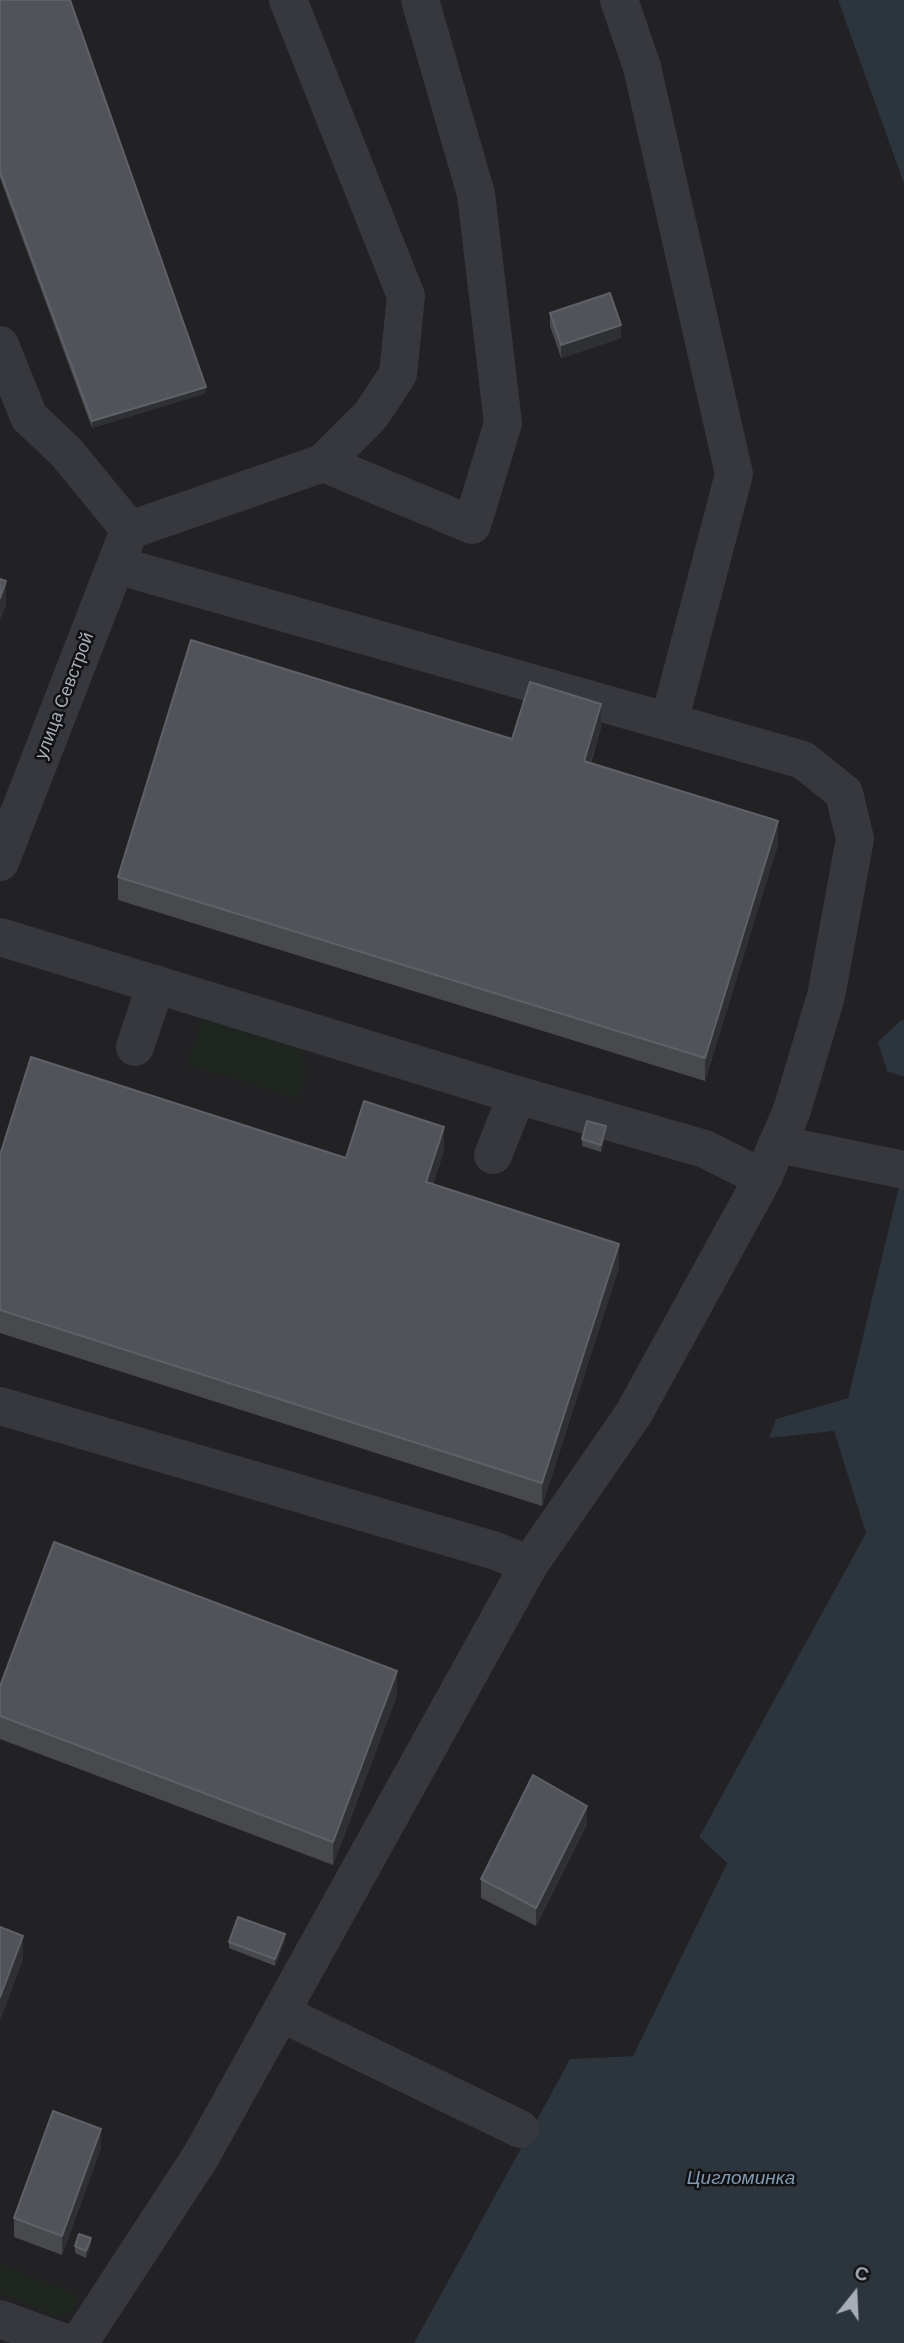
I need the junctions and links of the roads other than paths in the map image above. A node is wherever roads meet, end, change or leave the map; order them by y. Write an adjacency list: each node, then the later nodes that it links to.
1 (288, 0): 6 (lane)
2 (420, 0): 6 (lane)
3 (619, 0): 9 (lane)
4 (0, 345): 5 (lane)
5 (14, 414): 7 (lane)
6 (323, 463): 7 (lane)
7 (130, 530): 8 (lane, улица Севстрой)
8 (116, 565): 9 (lane); 10 (lane, улица Севстрой)
9 (670, 722): 15 (lane)
10 (0, 862)
11 (0, 937): 12 (lane)
12 (156, 984): 13 (lane); 14 (lane)
13 (135, 1047)
14 (517, 1095): 16 (lane); 18 (lane)
15 (778, 1144): 17 (lane); 18 (lane)
16 (493, 1155)
17 (904, 1170)
18 (763, 1178): 20 (lane)
19 (0, 1406): 20 (lane)
20 (529, 1565): 21 (lane)
21 (281, 2012): 22 (lane); 25 (lane)
22 (520, 2129)
23 (0, 2319): 24 (lane)
24 (66, 2343)
25 (79, 2343)

